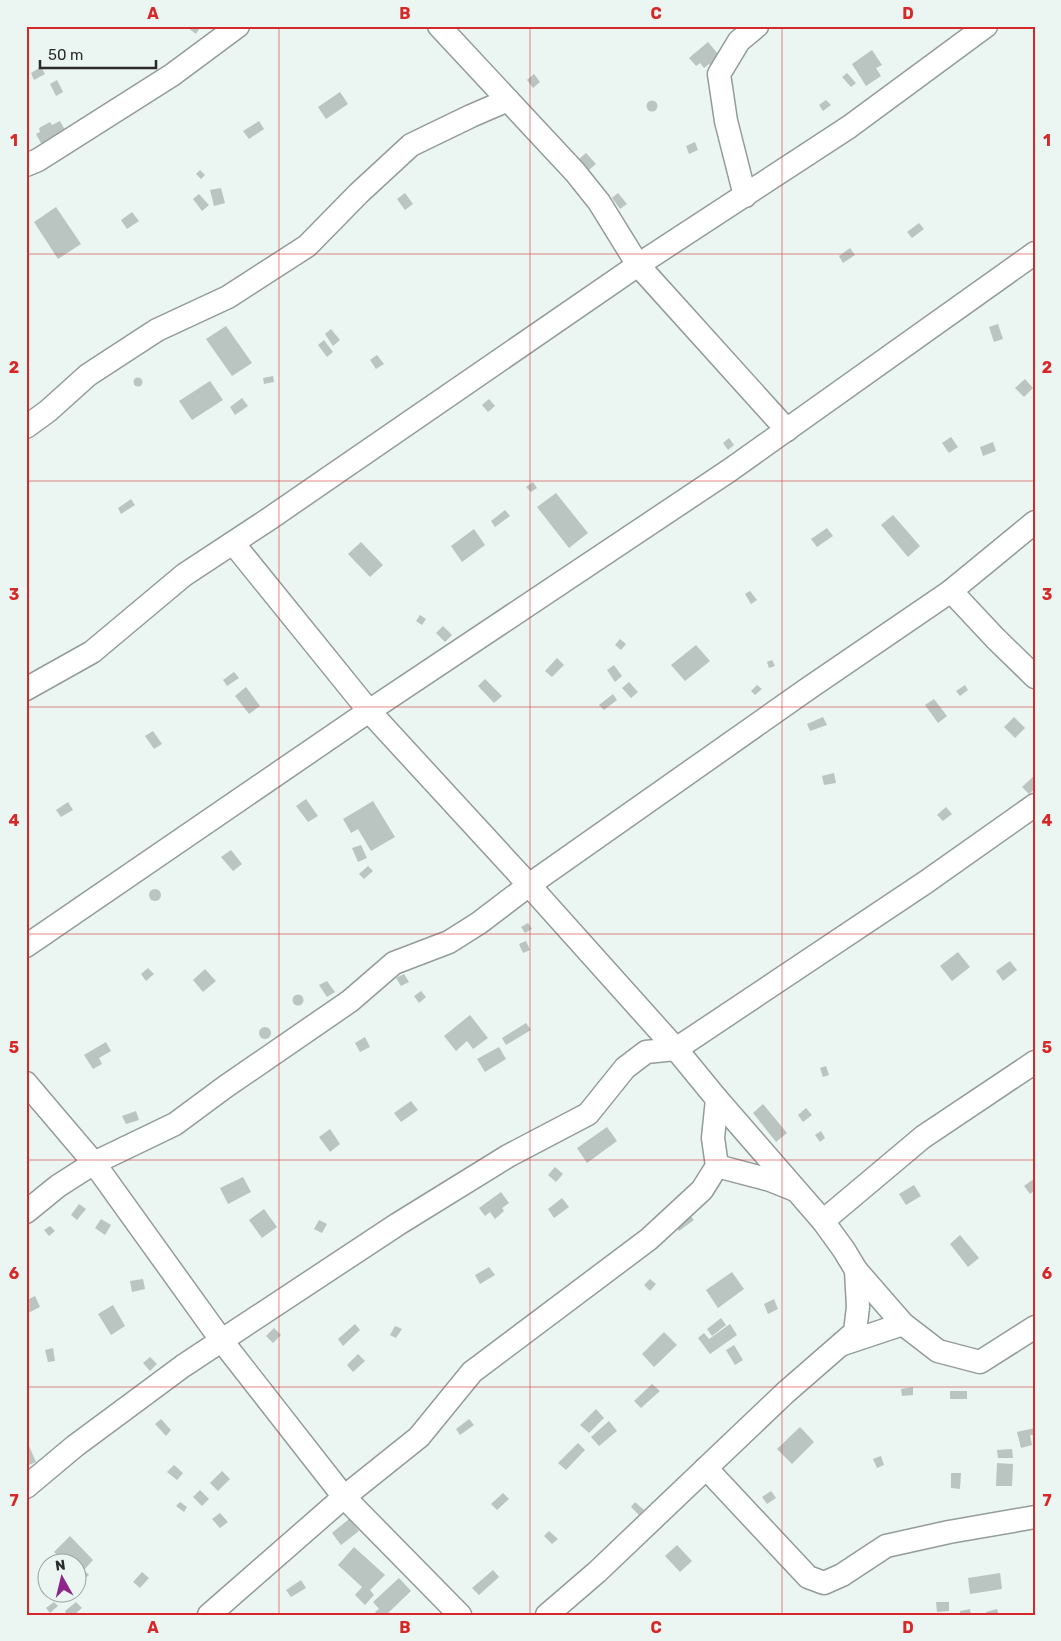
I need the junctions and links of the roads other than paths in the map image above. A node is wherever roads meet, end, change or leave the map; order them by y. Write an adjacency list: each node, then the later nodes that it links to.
1 (238, 26): 6 (street)
2 (439, 26): 5 (street)
3 (758, 26): 7 (street)
4 (986, 26): 7 (street)
5 (508, 100): 9 (street); 10 (street)
6 (26, 165)
7 (745, 196): 9 (street)
8 (1035, 253): 11 (street)
9 (638, 266): 11 (street); 13 (street)
10 (26, 427)
11 (787, 430): 17 (street)
12 (1035, 522): 14 (street)
13 (233, 543): 16 (street); 17 (street)
14 (952, 591): 15 (street); 19 (street)
15 (1035, 676)
16 (26, 689)
17 (369, 711): 19 (street); 20 (street)
18 (1035, 805): 21 (street)
19 (529, 885): 21 (street); 25 (street)
20 (26, 946)
21 (676, 1050): 24 (street); 33 (street)
22 (1035, 1062): 29 (street)
23 (26, 1083): 25 (street)
24 (717, 1099): 26 (street); 27 (street)
25 (94, 1163): 28 (street); 33 (street)
26 (717, 1166): 27 (street); 37 (street)
27 (799, 1192): 29 (street)
28 (26, 1212)
29 (823, 1221): 30 (street)
30 (856, 1270): 31 (street); 34 (street)
31 (903, 1324): 32 (street); 34 (street)
32 (1035, 1326)
33 (222, 1340): 36 (street); 37 (street)
34 (843, 1344): 35 (street)
35 (706, 1468): 38 (street); 41 (street)
36 (26, 1487)
37 (344, 1497): 39 (street); 40 (street)
38 (1035, 1517)
39 (209, 1615)
40 (460, 1615)
41 (547, 1615)

